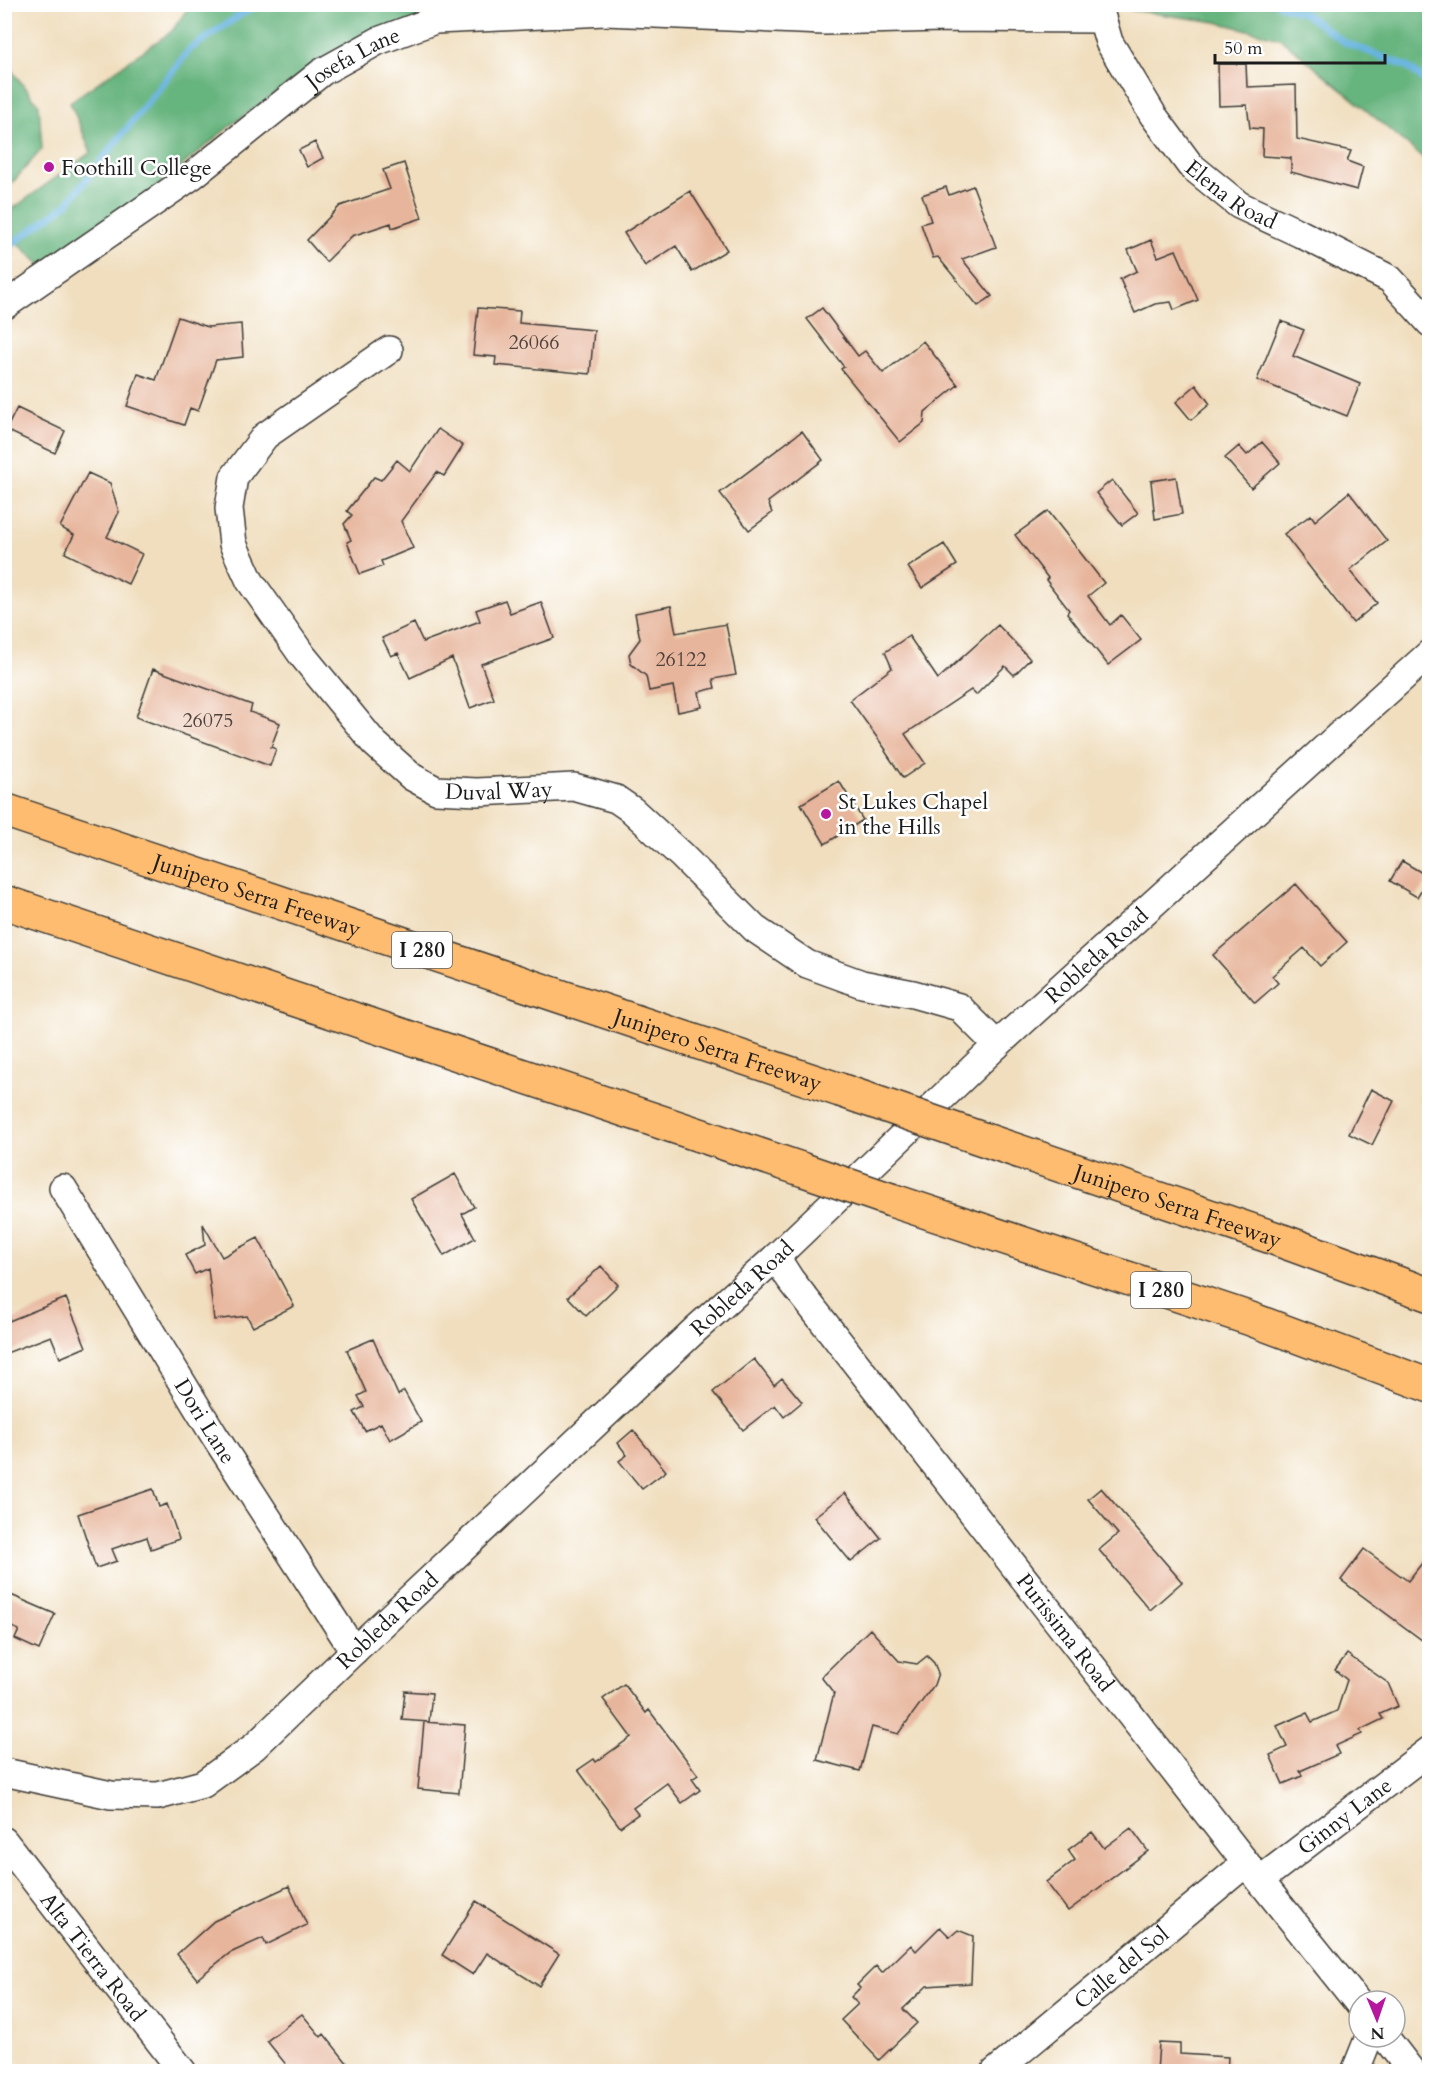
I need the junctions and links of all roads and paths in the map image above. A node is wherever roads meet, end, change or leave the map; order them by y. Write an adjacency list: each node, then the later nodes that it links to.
1 (767, 12): 2 (street, Josefa Lane); 3 (street, Josefa Lane)
2 (1100, 12): 4 (street, Elena Road)
3 (4, 306)
4 (1430, 323)
5 (389, 350): 9 (street, Duval Way)
6 (1430, 653): 9 (street, Robleda Road)
7 (4, 810): 12 (highway, Junipero Serra Freeway / I 280, bridge)
8 (4, 902): 13 (highway, I 280, bridge)
9 (997, 1045): 11 (street, Robleda Road)
10 (63, 1188): 14 (street, Dori Lane)
11 (776, 1257): 14 (street, Robleda Road); 18 (street, Purissima Road)
12 (1430, 1295)
13 (1430, 1386)
14 (354, 1651): 16 (street, Robleda Road)
15 (1430, 1750): 18 (street, Ginny Lane)
16 (4, 1772)
17 (4, 1841): 22 (street, Alta Tierra Road)
18 (1253, 1872): 19 (street, Purissima Road); 23 (street, Calle del Sol)
19 (1347, 1989)
20 (1364, 2049): 24 (street)
21 (1394, 2049): 25 (street)
22 (183, 2072)
23 (995, 2072)
24 (1355, 2072)
25 (1412, 2072)

